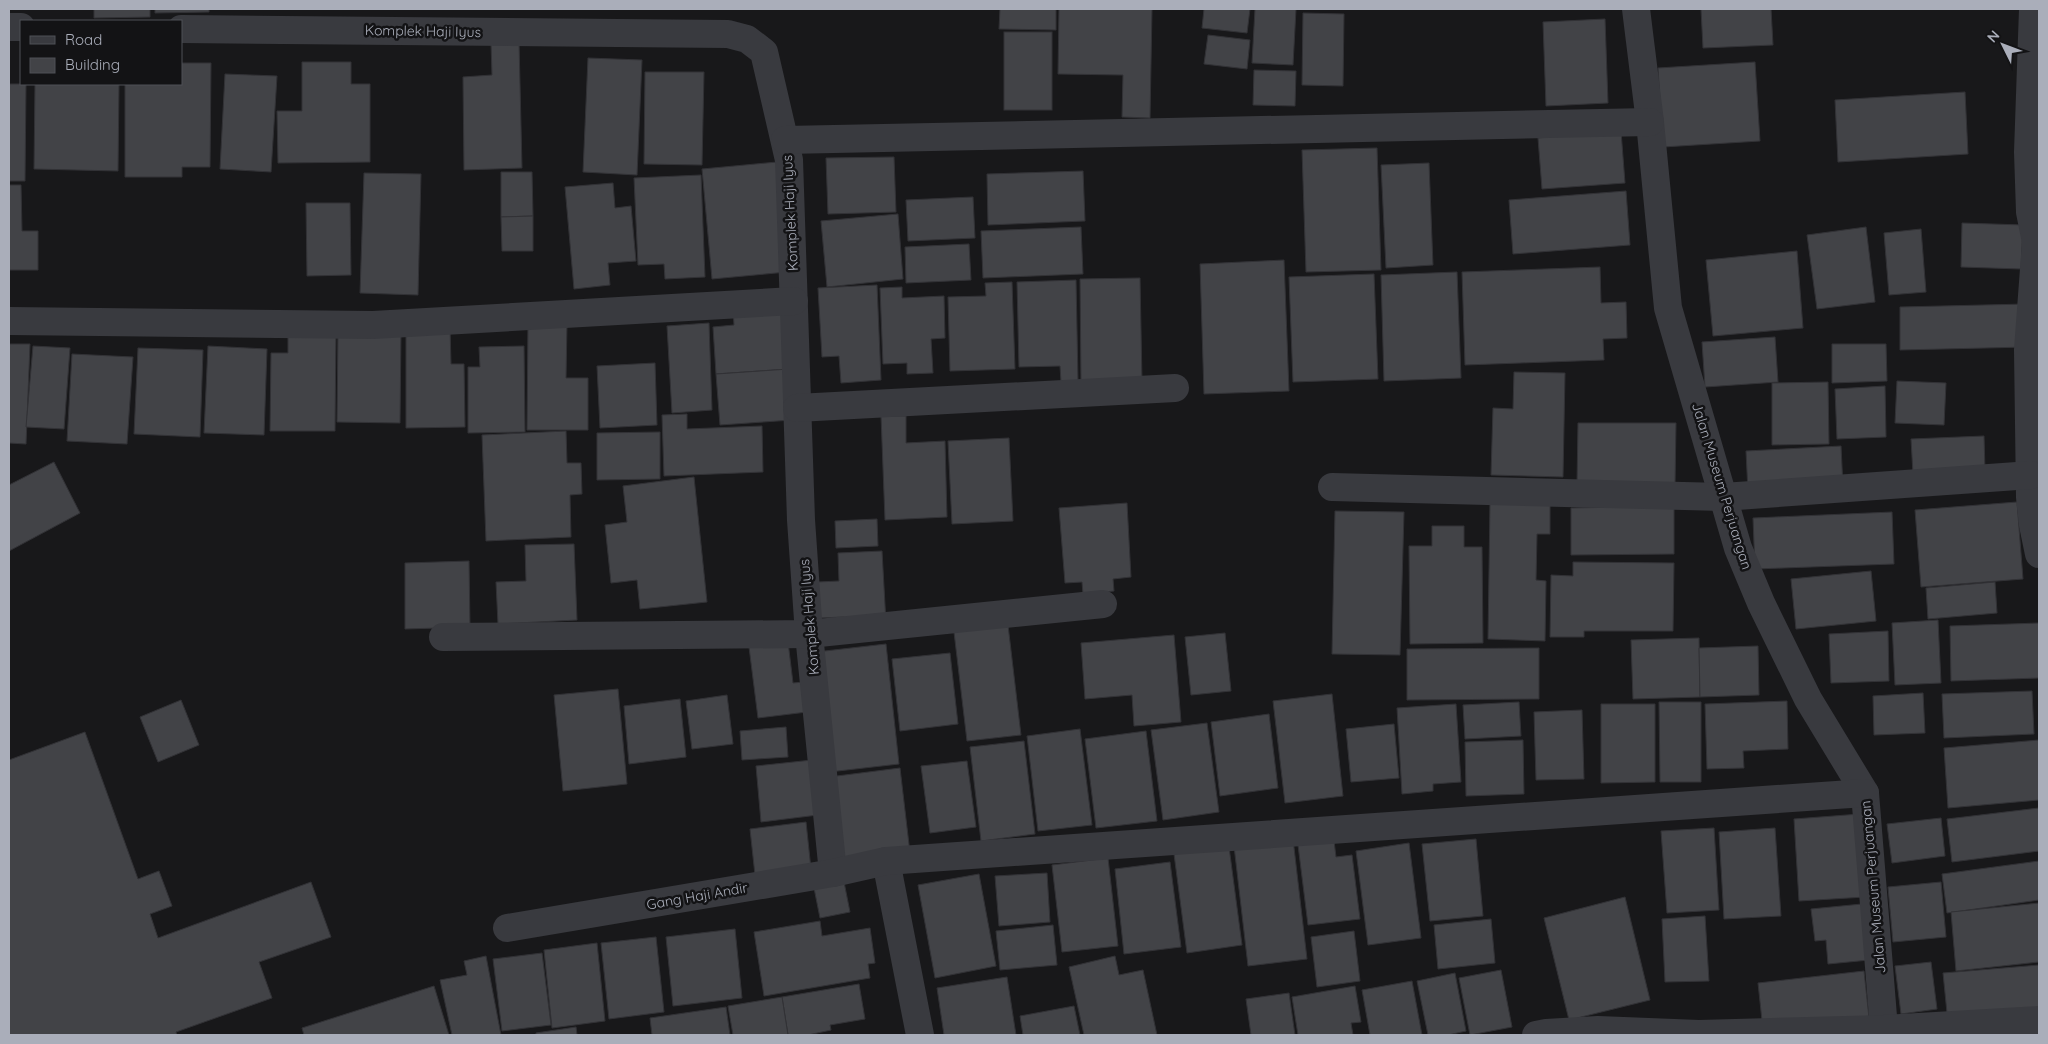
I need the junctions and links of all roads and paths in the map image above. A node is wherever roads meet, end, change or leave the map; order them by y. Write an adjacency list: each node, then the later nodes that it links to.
1 (1636, 9): 4 (street, Jalan Museum Perjuangan)
2 (2033, 9): 10 (street)
3 (182, 29): 5 (street, Komplek Haji Iyus)
4 (1650, 122): 5 (street); 12 (street, Jalan Museum Perjuangan)
5 (785, 140): 6 (street, Komplek Haji Iyus)
6 (794, 301): 7 (street); 9 (street, Komplek Haji Iyus)
7 (9, 321)
8 (1175, 388): 9 (street)
9 (797, 408): 15 (street, Komplek Haji Iyus)
10 (2031, 475): 12 (street); 13 (street)
11 (1332, 487): 12 (street)
12 (1723, 497): 17 (street, Jalan Museum Perjuangan)
13 (2039, 554)
14 (1103, 604): 15 (street)
15 (809, 634): 16 (street); 19 (street, Komplek Haji Iyus)
16 (443, 637)
17 (1865, 793): 18 (street, Gang Haji Andir); 22 (street, Jalan Museum Perjuangan)
18 (886, 861): 19 (street, Gang Haji Andir); 23 (street)
19 (833, 872): 20 (street, Gang Haji Andir)
20 (507, 928)
21 (2039, 1020): 22 (street)
22 (1884, 1029): 24 (street)
23 (920, 1035)
24 (1536, 1035)

